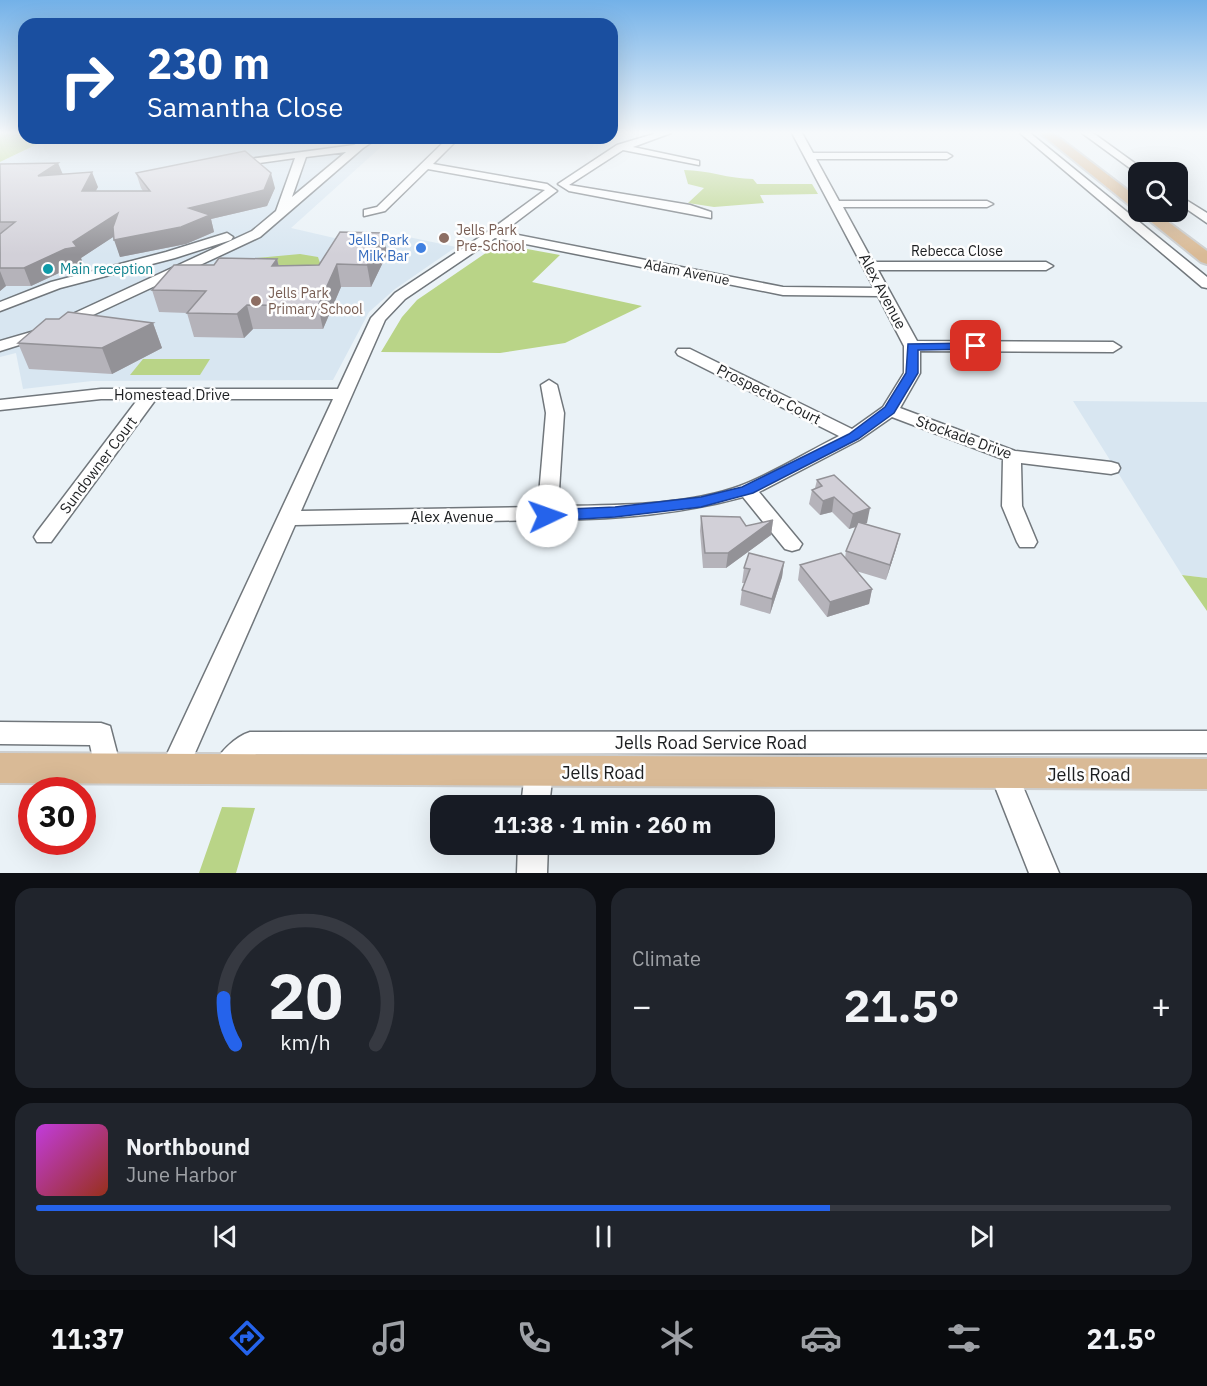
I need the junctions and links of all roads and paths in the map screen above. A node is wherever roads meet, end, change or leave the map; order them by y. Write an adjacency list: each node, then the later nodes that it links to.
1 (296, 174): 15 (street)
2 (327, 174): 15 (street)
3 (419, 174): 14 (street)
4 (475, 174): 9 (street)
5 (578, 174): 9 (street)
6 (820, 174): 11 (street, Alex Avenue)
7 (1074, 174): 26 (street)
8 (1098, 174): 10 (main road)
9 (557, 187): 16 (street); 21 (street)
10 (1128, 197)
11 (836, 204): 12 (street); 24 (street, Alex Avenue)
12 (987, 204)
13 (1188, 205): 17 (street)
14 (368, 213)
15 (281, 214): 20 (street)
16 (707, 215)
17 (1207, 219)
18 (1159, 222): 23 (main road)
19 (1183, 222): 22 (main road)
20 (256, 234): 28 (street); 29 (street)
21 (493, 234): 27 (street, Adam Avenue); 35 (street)
22 (1207, 240)
23 (1207, 259)
24 (869, 266): 25 (street, Rebecca Close); 27 (street, Alex Avenue)
25 (1046, 266)
26 (1207, 284)
27 (882, 292): 30 (street, Alex Avenue)
28 (0, 307)
29 (0, 346)
30 (912, 346): 31 (street); 37 (street, Alex Avenue)
31 (1113, 347)
32 (684, 352): 38 (street, Prospector Court)
33 (549, 385): 42 (street)
34 (152, 394): 35 (street, Homestead Drive); 36 (street, Homestead Drive); 44 (street, Sundowner Court)
35 (344, 394): 43 (street)
36 (0, 405)
37 (890, 410): 38 (street, Alex Avenue); 39 (street, Stockade Drive)
38 (853, 436): 41 (street, Alex Avenue)
39 (1012, 456): 40 (street, Stockade Drive); 45 (street)
40 (1111, 468)
41 (747, 490): 42 (street, Alex Avenue); 46 (street)
42 (547, 516): 43 (street, Alex Avenue)
43 (289, 518): 51 (street)
44 (44, 537)
45 (1027, 542)
46 (792, 544)
47 (0, 733): 50 (street)
48 (1207, 742): 52 (street, Jells Road Service Road)
49 (0, 768): 50 (main road, Jells Road)
50 (107, 768): 51 (main road, Jells Road)
51 (174, 769): 52 (main road, Jells Road)
52 (225, 769): 53 (main road, Jells Road)
53 (539, 772): 54 (main road, Jells Road); 56 (street)
54 (1004, 774): 55 (main road, Jells Road); 59 (street)
55 (1207, 774)
56 (536, 795)
57 (533, 855): 58 (street)
58 (532, 873)
59 (1044, 873)

